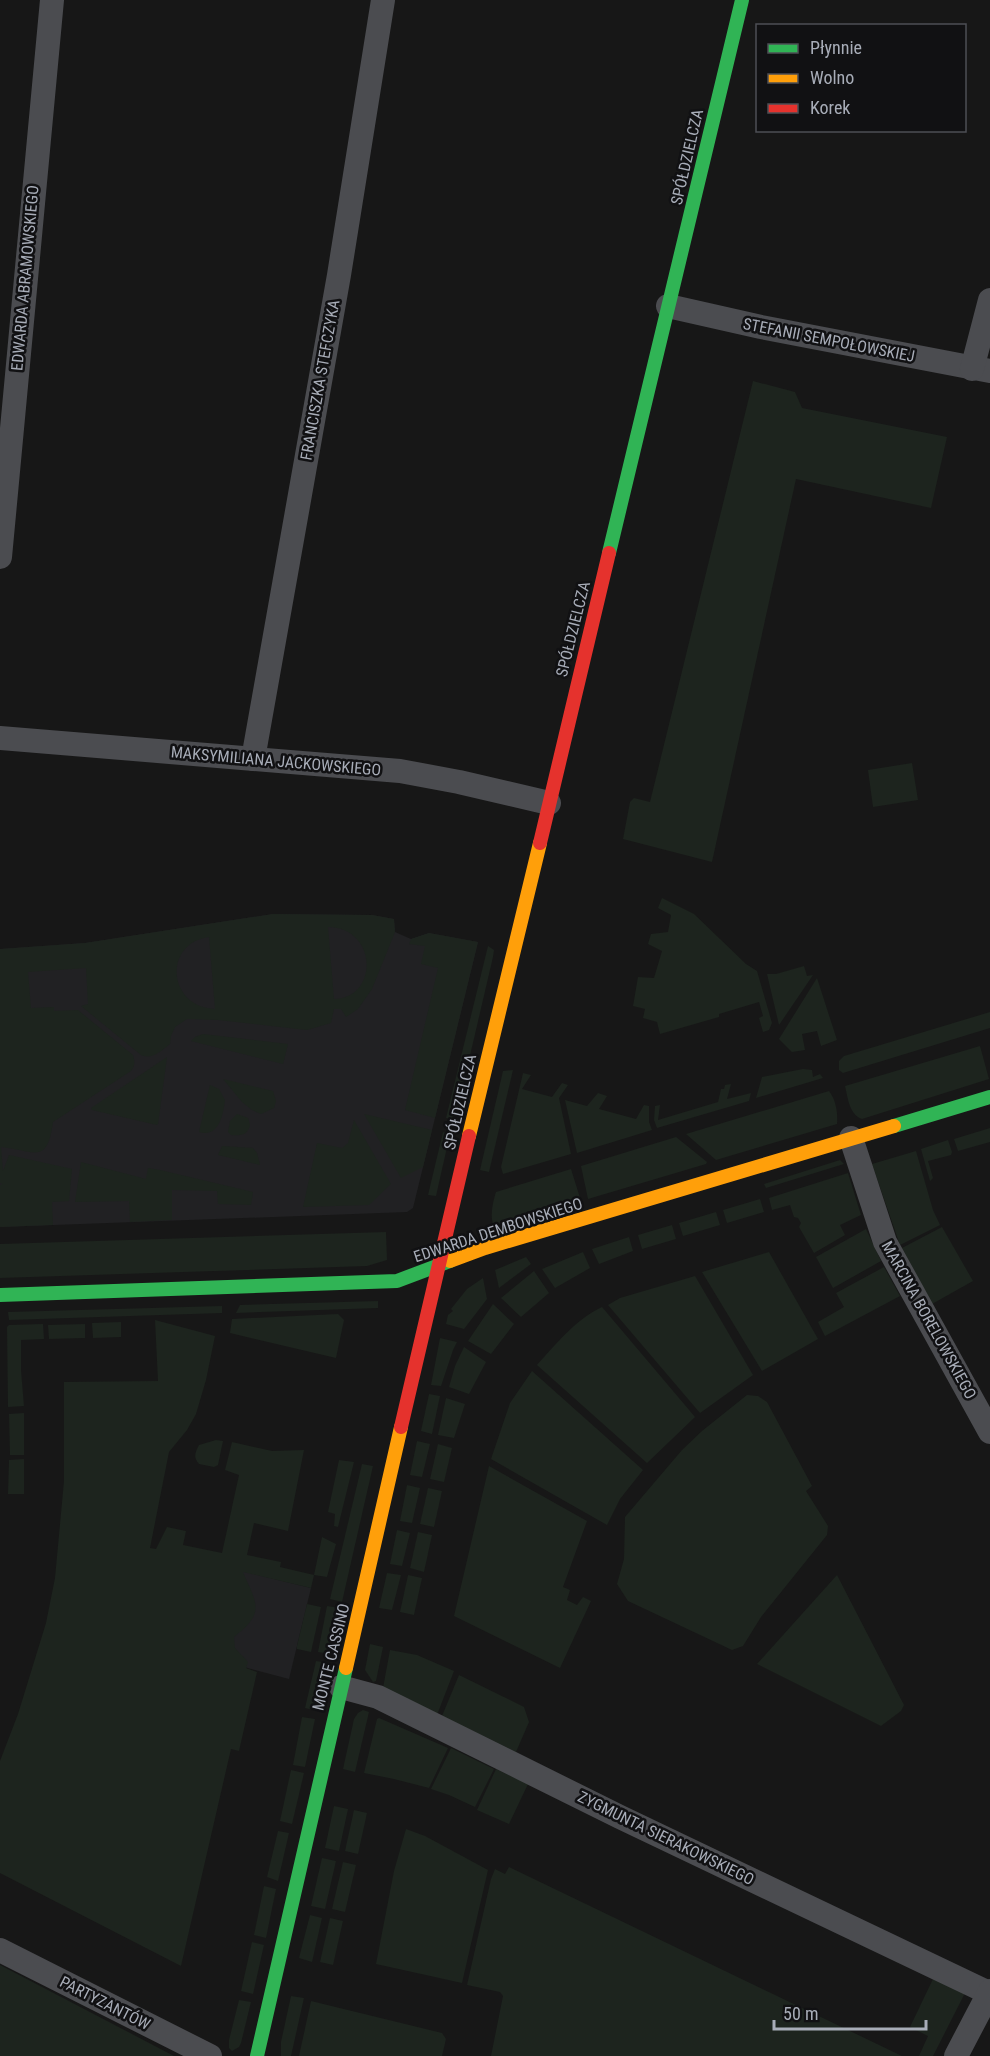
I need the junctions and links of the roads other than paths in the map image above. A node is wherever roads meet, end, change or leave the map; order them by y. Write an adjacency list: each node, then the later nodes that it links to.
1 (52, 0): 7 (street, EDWARDA ABRAMOWSKIEGO)
2 (383, 0): 9 (street, FRANCISZKA STEFCZYKA)
3 (742, 0): 5 (street, SPÓŁDZIELCZA)
4 (990, 300): 6 (street)
5 (668, 306): 6 (street, STEFANII SEMPOŁOWSKIEJ); 10 (street, SPÓŁDZIELCZA)
6 (981, 370)
7 (0, 557)
8 (0, 738): 9 (street, MAKSYMILIANA JACKOWSKIEGO)
9 (253, 759): 10 (street, MAKSYMILIANA JACKOWSKIEGO)
10 (549, 803): 13 (street, SPÓŁDZIELCZA)
11 (990, 1097): 12 (street, EDWARDA DEMBOWSKIEGO)
12 (851, 1138): 13 (street, EDWARDA DEMBOWSKIEGO); 15 (street, MARCINA BORELOWSKIEGO)
13 (439, 1266): 14 (street, EDWARDA DEMBOWSKIEGO); 16 (street, MONTE CASSINO)
14 (0, 1295)
15 (990, 1432)
16 (341, 1687): 18 (street, ZYGMUNTA SIERAKOWSKIEGO); 20 (street, MONTE CASSINO)
17 (0, 1950): 19 (street, PARTYZANTÓW)
18 (990, 1992): 21 (street)
19 (210, 2056)
20 (257, 2056)
21 (956, 2056)

